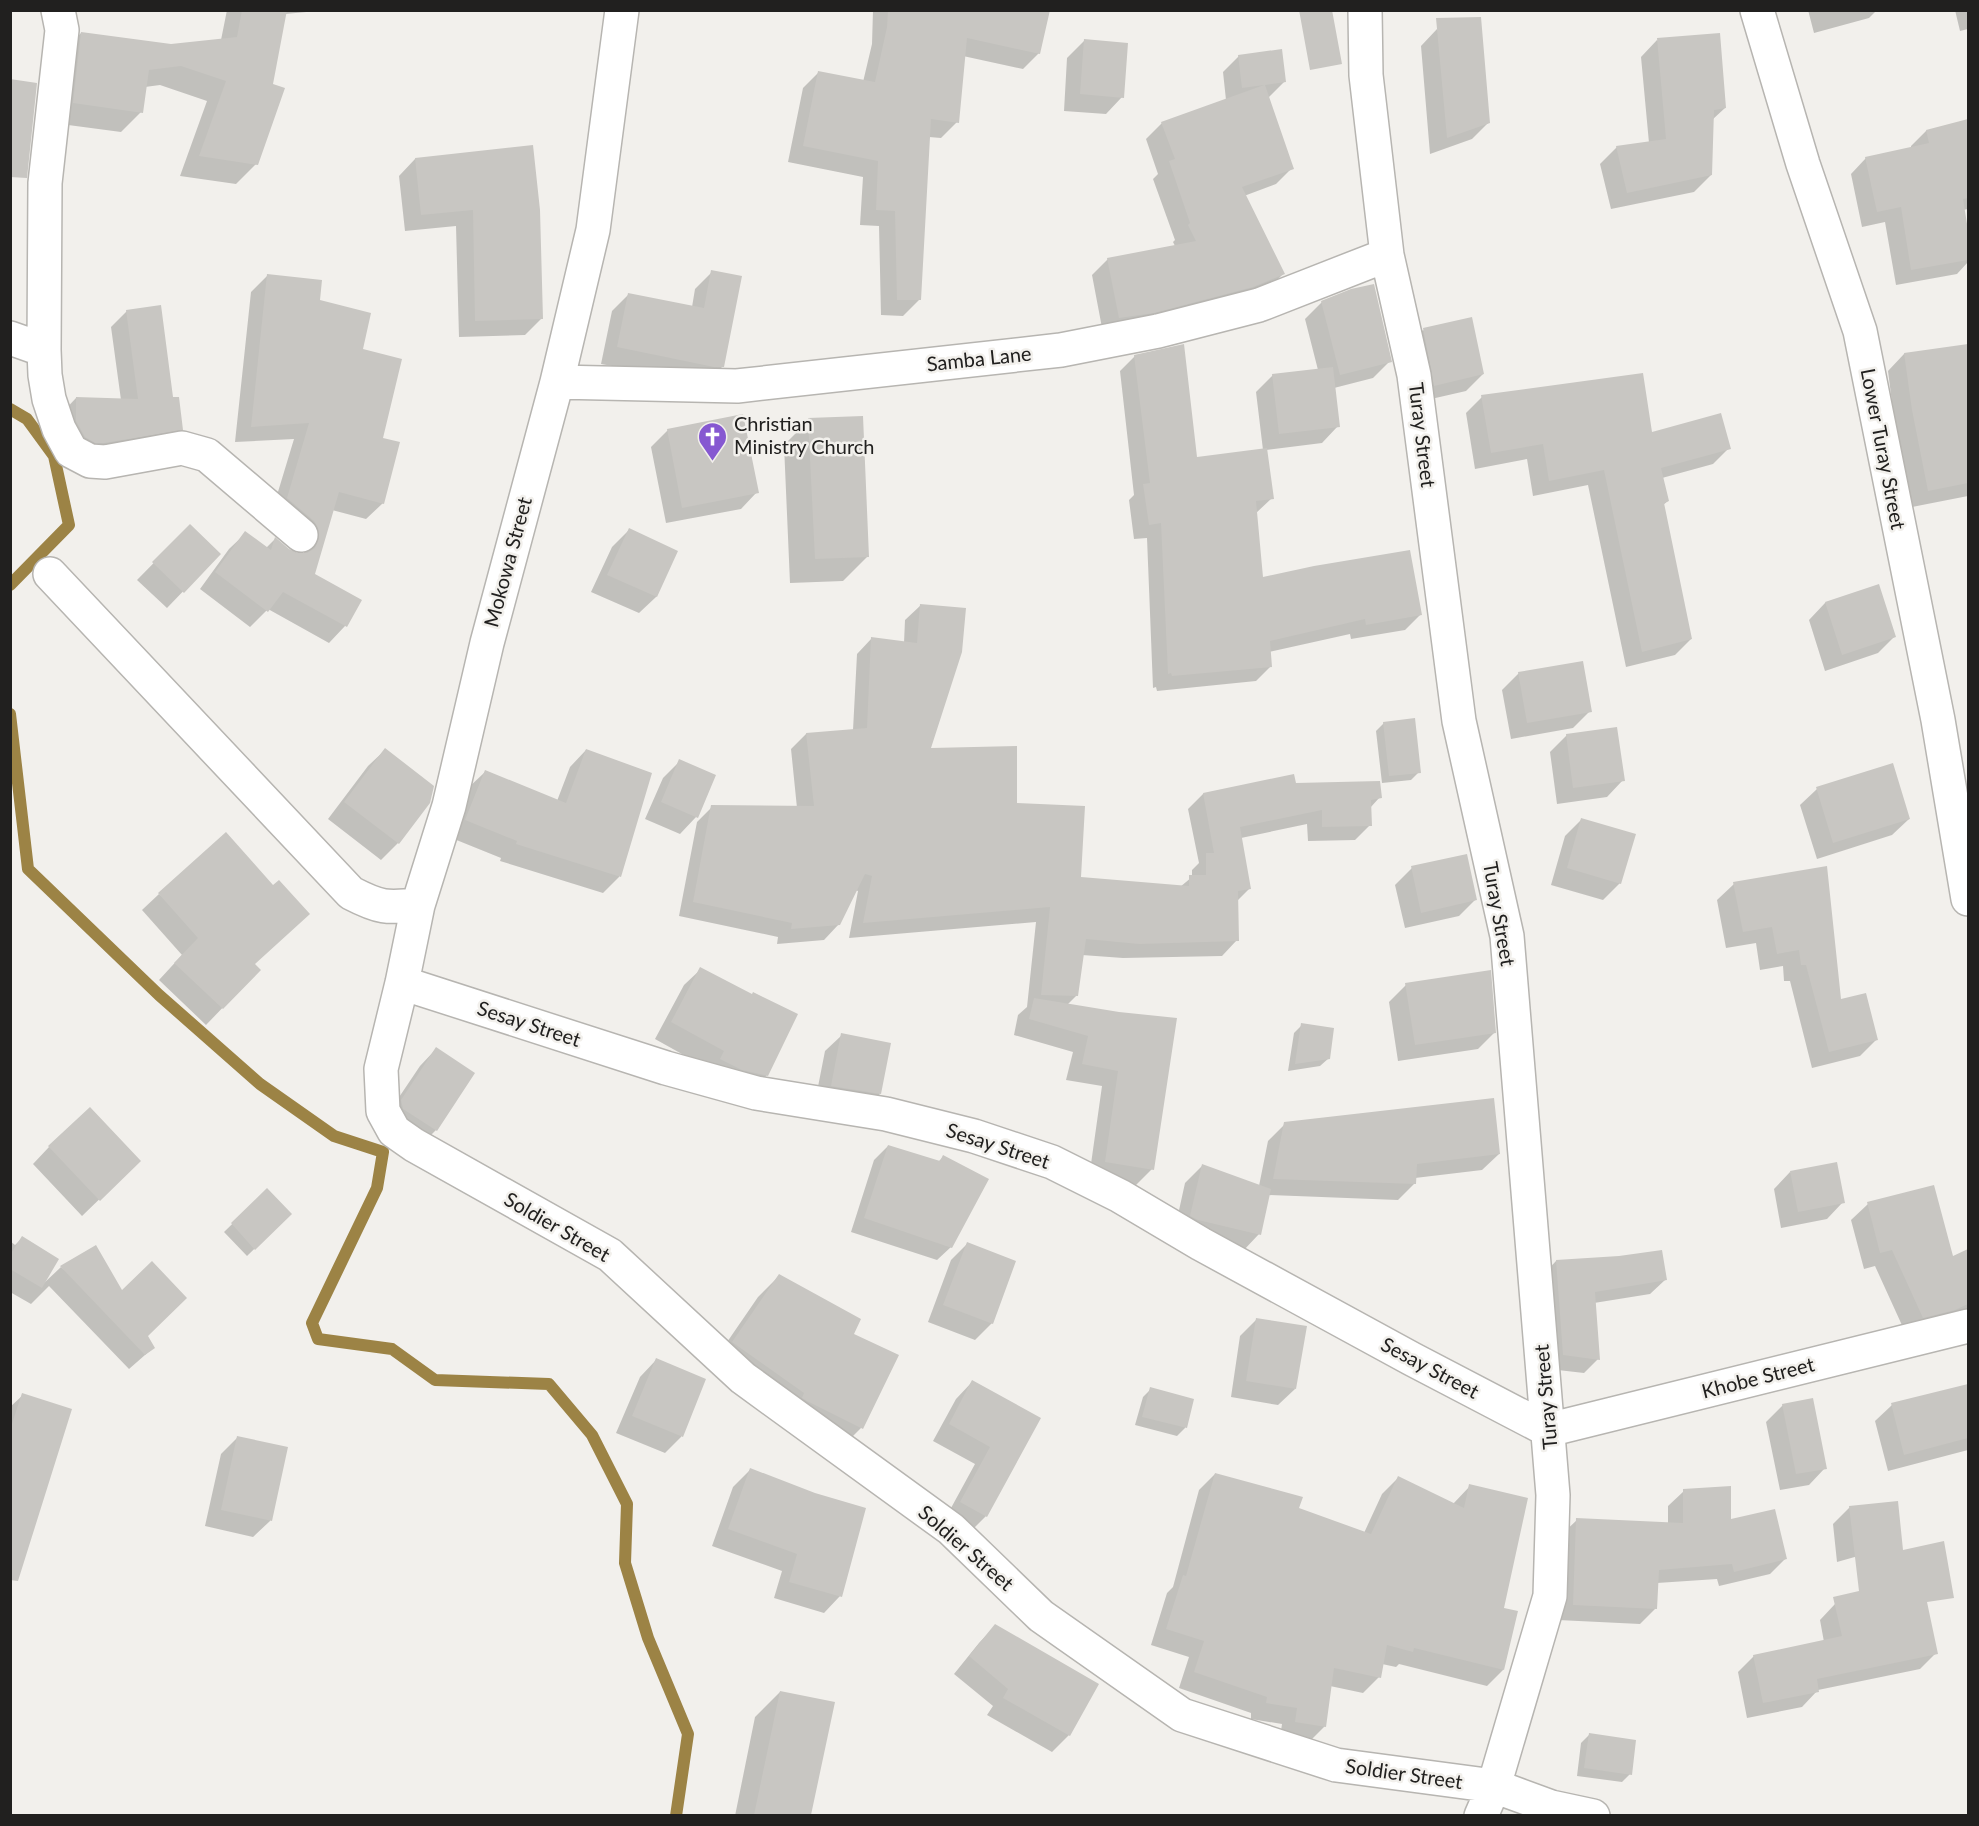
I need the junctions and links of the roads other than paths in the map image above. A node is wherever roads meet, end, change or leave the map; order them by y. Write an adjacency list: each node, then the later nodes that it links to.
1 (58, 10): 7 (street)
2 (622, 10): 8 (street, Mokowa Street)
3 (1365, 10): 5 (street, Turay Street)
4 (1757, 10): 11 (street, Lower Turay Street)
5 (1387, 255): 8 (street, Samba Lane); 16 (street, Turay Street)
6 (10, 338): 7 (street)
7 (44, 350): 9 (street)
8 (557, 382): 12 (street, Mokowa Street)
9 (301, 535)
10 (50, 574): 12 (street)
11 (1968, 899)
12 (418, 905): 13 (street, Mokowa Street)
13 (402, 983): 14 (street, Mokowa Street); 16 (street, Sesay Street)
14 (383, 1111): 17 (street, Soldier Street)
15 (1968, 1326): 16 (street, Khobe Street)
16 (1548, 1430): 17 (street, Turay Street)
17 (1494, 1786): 18 (street, Turay Street); 19 (street, Soldier Street)
18 (1481, 1815)
19 (1593, 1815)

